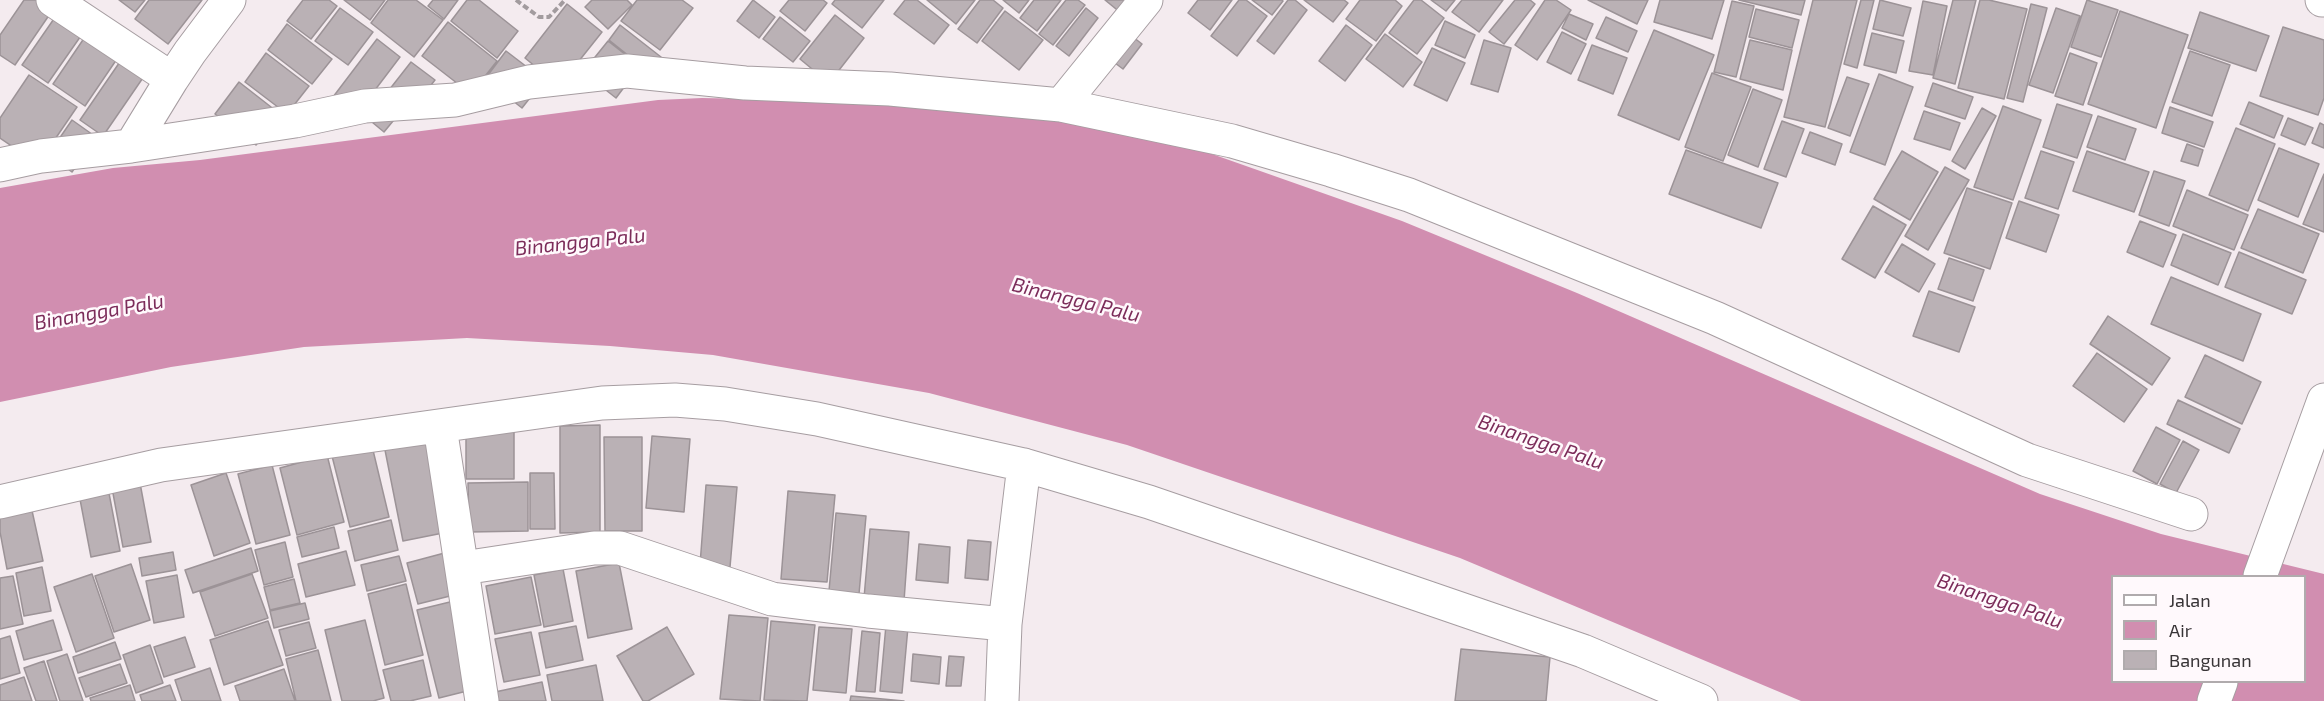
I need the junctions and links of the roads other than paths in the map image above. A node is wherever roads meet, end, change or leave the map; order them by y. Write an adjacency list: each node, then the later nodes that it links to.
1 (53, 0): 4 (main road)
2 (229, 0): 4 (main road)
3 (1146, 0): 5 (main road)
4 (172, 79): 6 (main road)
5 (1061, 105): 6 (main road); 12 (main road)
6 (131, 146): 7 (main road)
7 (0, 165)
8 (2324, 400): 14 (main road)
9 (440, 427): 10 (main road); 11 (main road); 13 (main road)
10 (1024, 465): 15 (main road); 19 (main road)
11 (0, 502)
12 (2191, 514)
13 (463, 568): 15 (main road); 17 (main road)
14 (2260, 575)
15 (1005, 624): 18 (main road)
16 (2220, 683): 20 (main road)
17 (482, 701)
18 (1002, 701)
19 (1701, 701)
20 (2214, 701)

